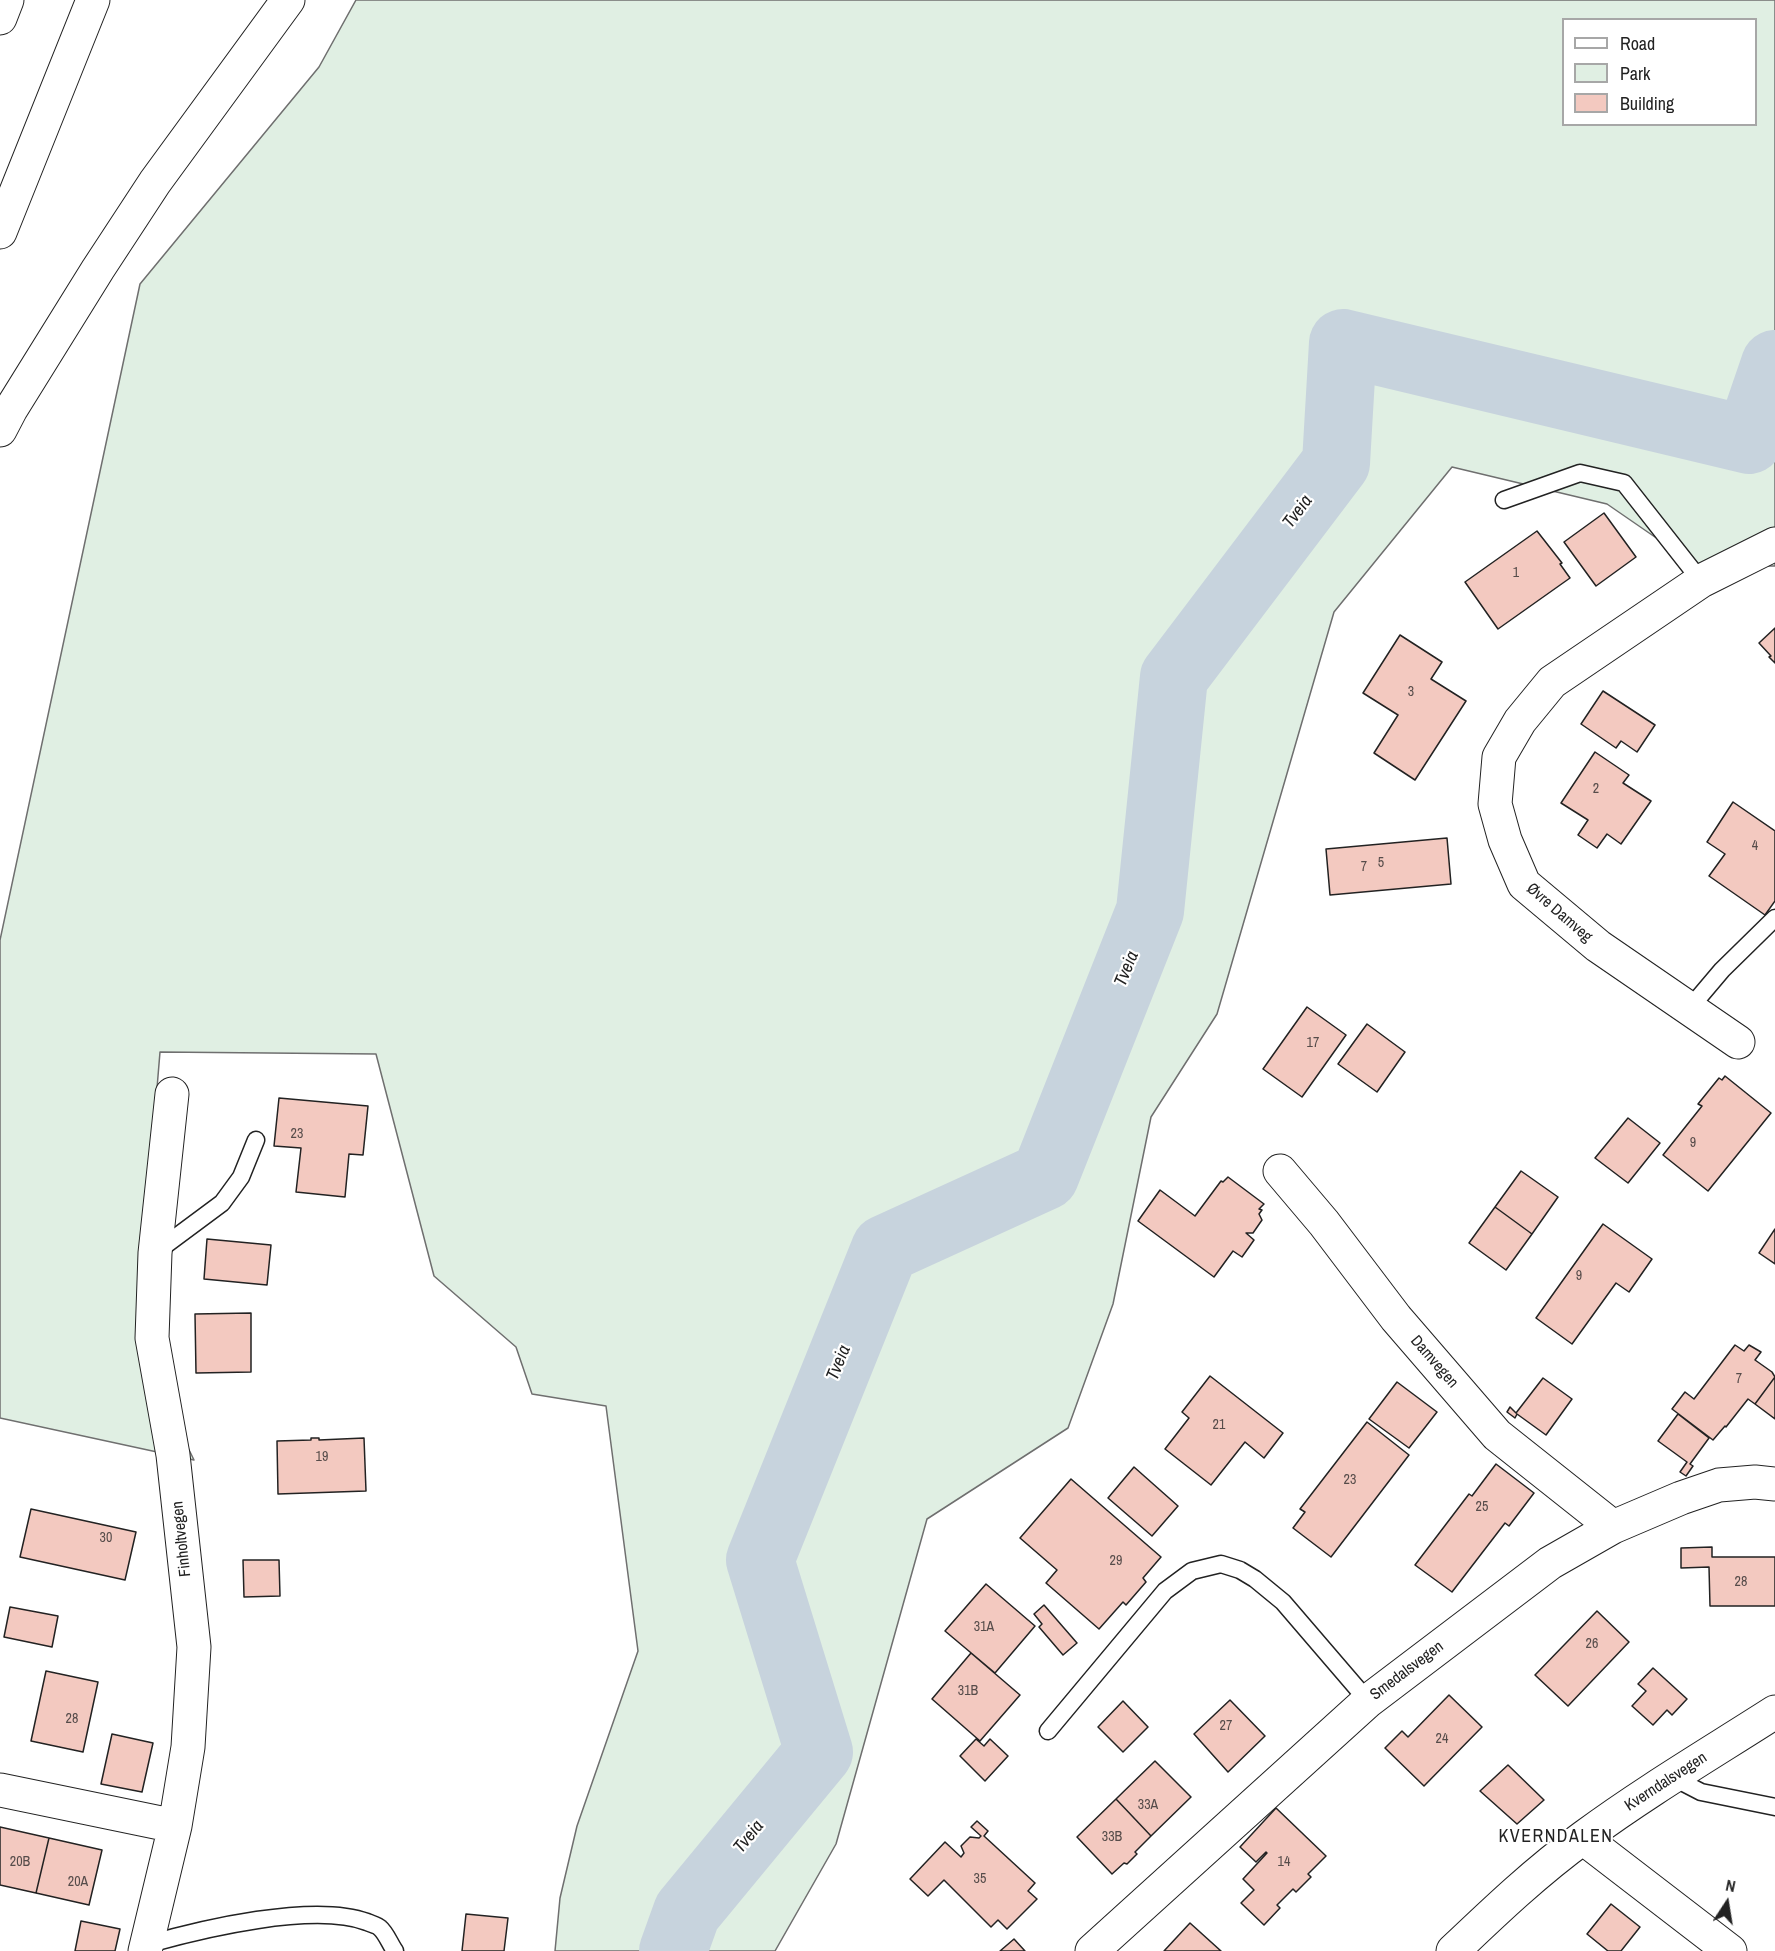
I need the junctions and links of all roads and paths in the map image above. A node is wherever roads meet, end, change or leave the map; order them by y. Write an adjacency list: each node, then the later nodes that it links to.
1 (7, 0): 4 (main road)
2 (93, 0): 5 (main road)
3 (288, 0): 6 (main road)
4 (0, 18)
5 (0, 232)
6 (0, 429)
7 (1504, 500): 9 (lane)
8 (1775, 544): 9 (main road, Øvre Damveg)
9 (1701, 580): 11 (main road, Øvre Damveg)
10 (1775, 918): 11 (lane)
11 (1689, 1009): 12 (main road, Øvre Damveg)
12 (1738, 1042)
13 (172, 1094): 16 (main road, Finholtvegen)
14 (256, 1140): 16 (lane)
15 (1280, 1171): 18 (main road, Damvegen)
16 (156, 1253): 25 (main road, Finholtvegen)
17 (1775, 1484): 18 (main road, Smedalsvegen)
18 (1612, 1527): 19 (main road, Smedalsvegen)
19 (1368, 1701): 21 (lane); 29 (main road, Smedalsvegen)
20 (1775, 1712): 22 (main road, Kverndalsvegen)
21 (1048, 1731)
22 (1672, 1777): 24 (lane); 26 (main road, Kverndalsvegen)
23 (0, 1790): 25 (main road)
24 (1775, 1807)
25 (176, 1826): 27 (main road, Finholtvegen)
26 (1583, 1838): 30 (main road, Kverndalsvegen); 31 (main road)
27 (146, 1948): 28 (lane, Finholtvegen)
28 (394, 1951)
29 (1092, 1951)
30 (1453, 1951)
31 (1730, 1951)

